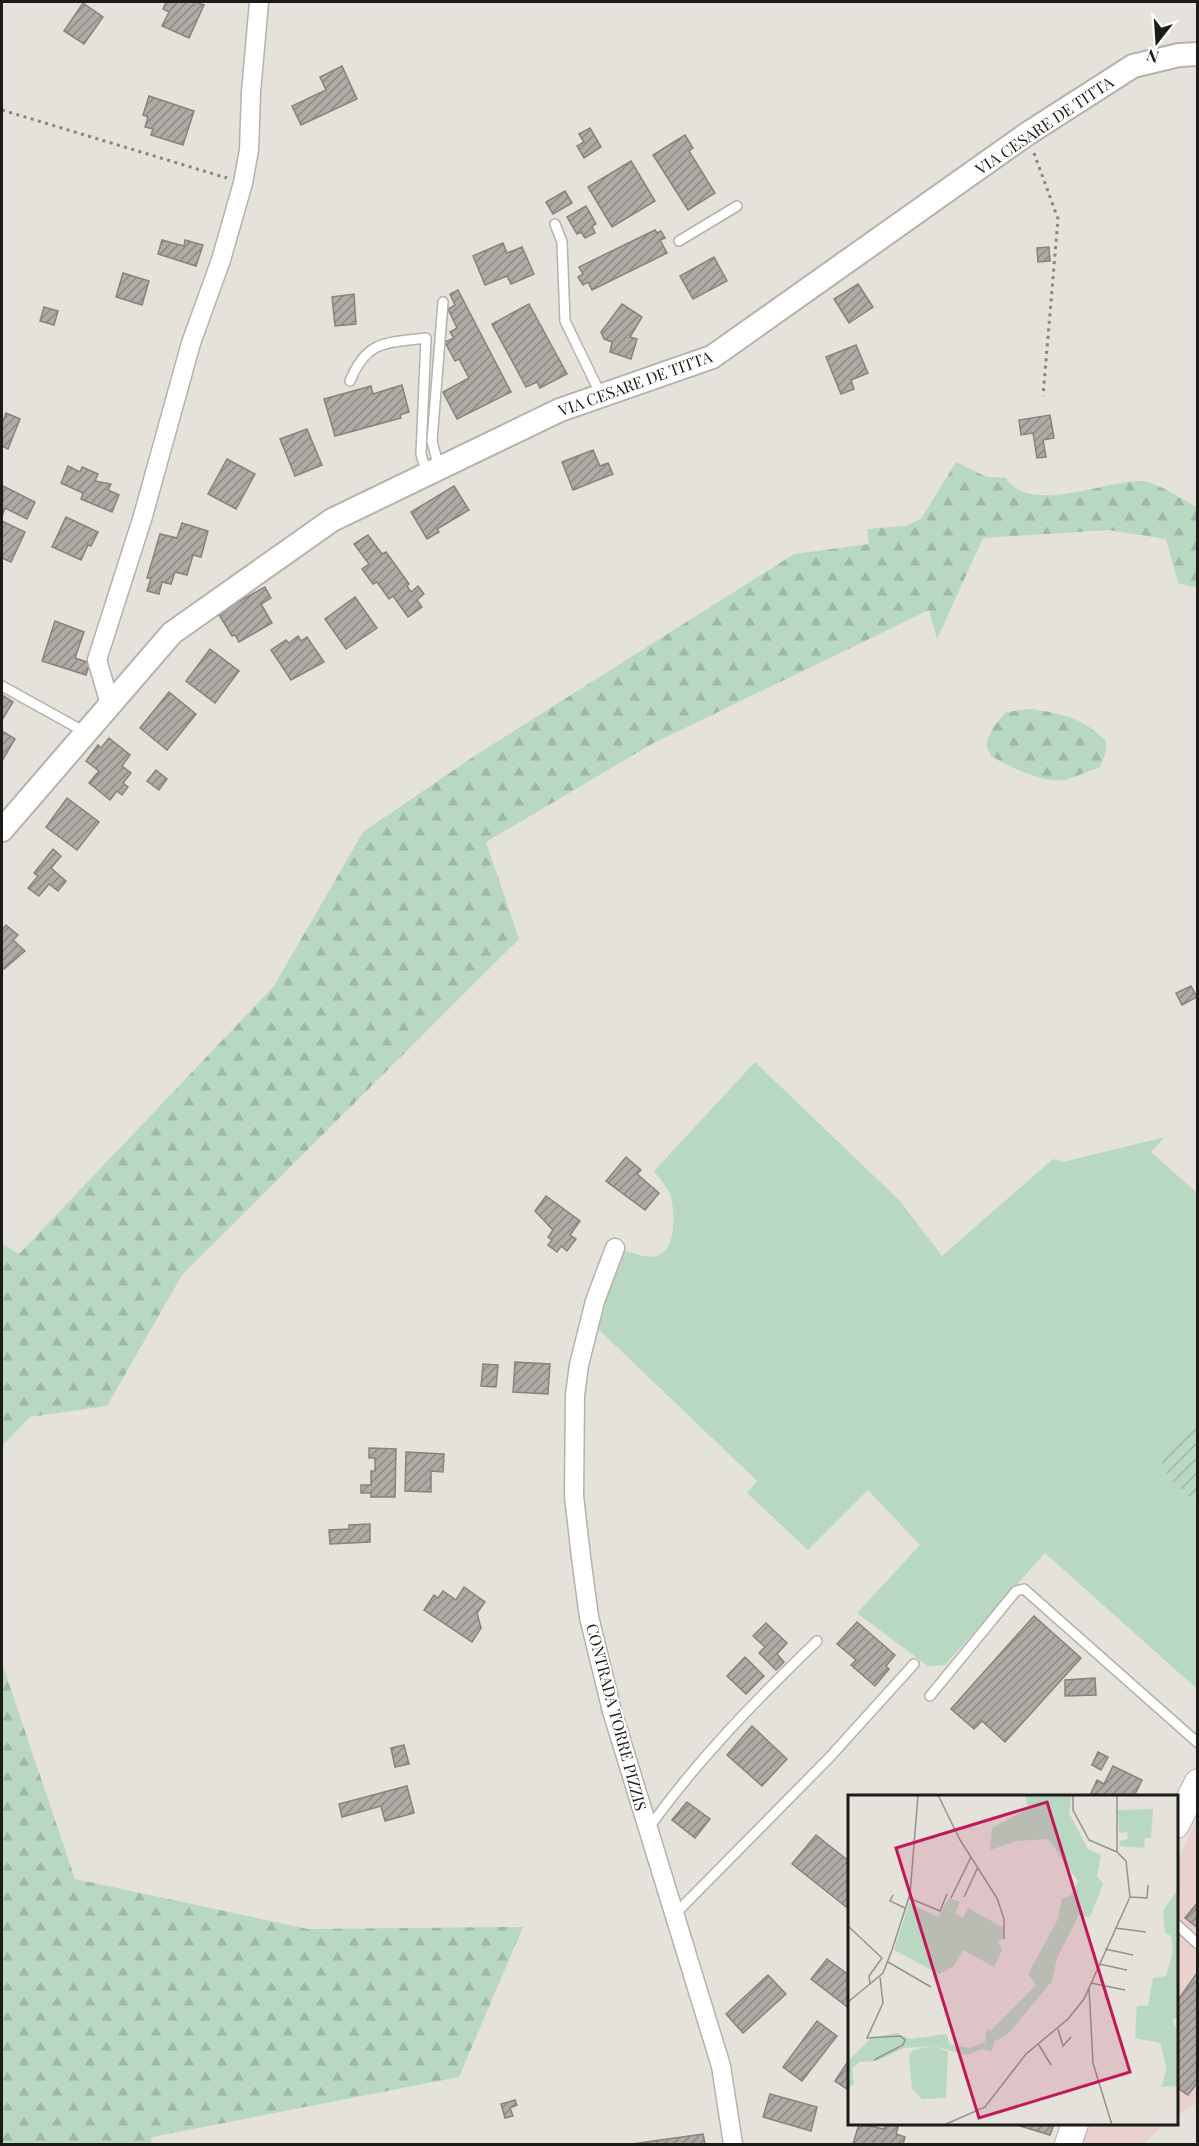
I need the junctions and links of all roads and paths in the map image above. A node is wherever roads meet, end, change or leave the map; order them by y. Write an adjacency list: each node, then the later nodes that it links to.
1 (259, 2): 5 (street)
2 (1197, 54): 4 (street, VIA CESARE DE TITTA)
3 (2, 110): 5 (path)
4 (1028, 134): 11 (path); 12 (street, VIA CESARE DE TITTA)
5 (243, 183): 15 (street)
6 (737, 206): 8 (lane)
7 (555, 224): 12 (lane)
8 (679, 241)
9 (443, 302): 13 (lane)
10 (350, 381): 13 (lane)
11 (1043, 396)
12 (602, 397): 13 (street, VIA CESARE DE TITTA)
13 (433, 471): 15 (street, VIA CESARE DE TITTA)
14 (2, 686): 16 (lane)
15 (110, 704): 16 (street, VIA CESARE DE TITTA)
16 (85, 732): 17 (street, VIA CESARE DE TITTA)
17 (2, 830)
18 (615, 1248): 25 (street, CONTRADA TORRE PIZZIS)
19 (817, 1641): 25 (lane)
20 (914, 1664): 26 (lane)
21 (930, 1696): 22 (lane)
22 (1197, 1743)
23 (1197, 1782): 24 (main road)
24 (1178, 1821)
25 (648, 1829): 26 (street, CONTRADA TORRE PIZZIS)
26 (675, 1914): 30 (street, CONTRADA TORRE PIZZIS)
27 (1178, 1926): 28 (lane)
28 (1197, 1944)
29 (1075, 2125): 31 (main road)
30 (733, 2145)
31 (1068, 2145)

